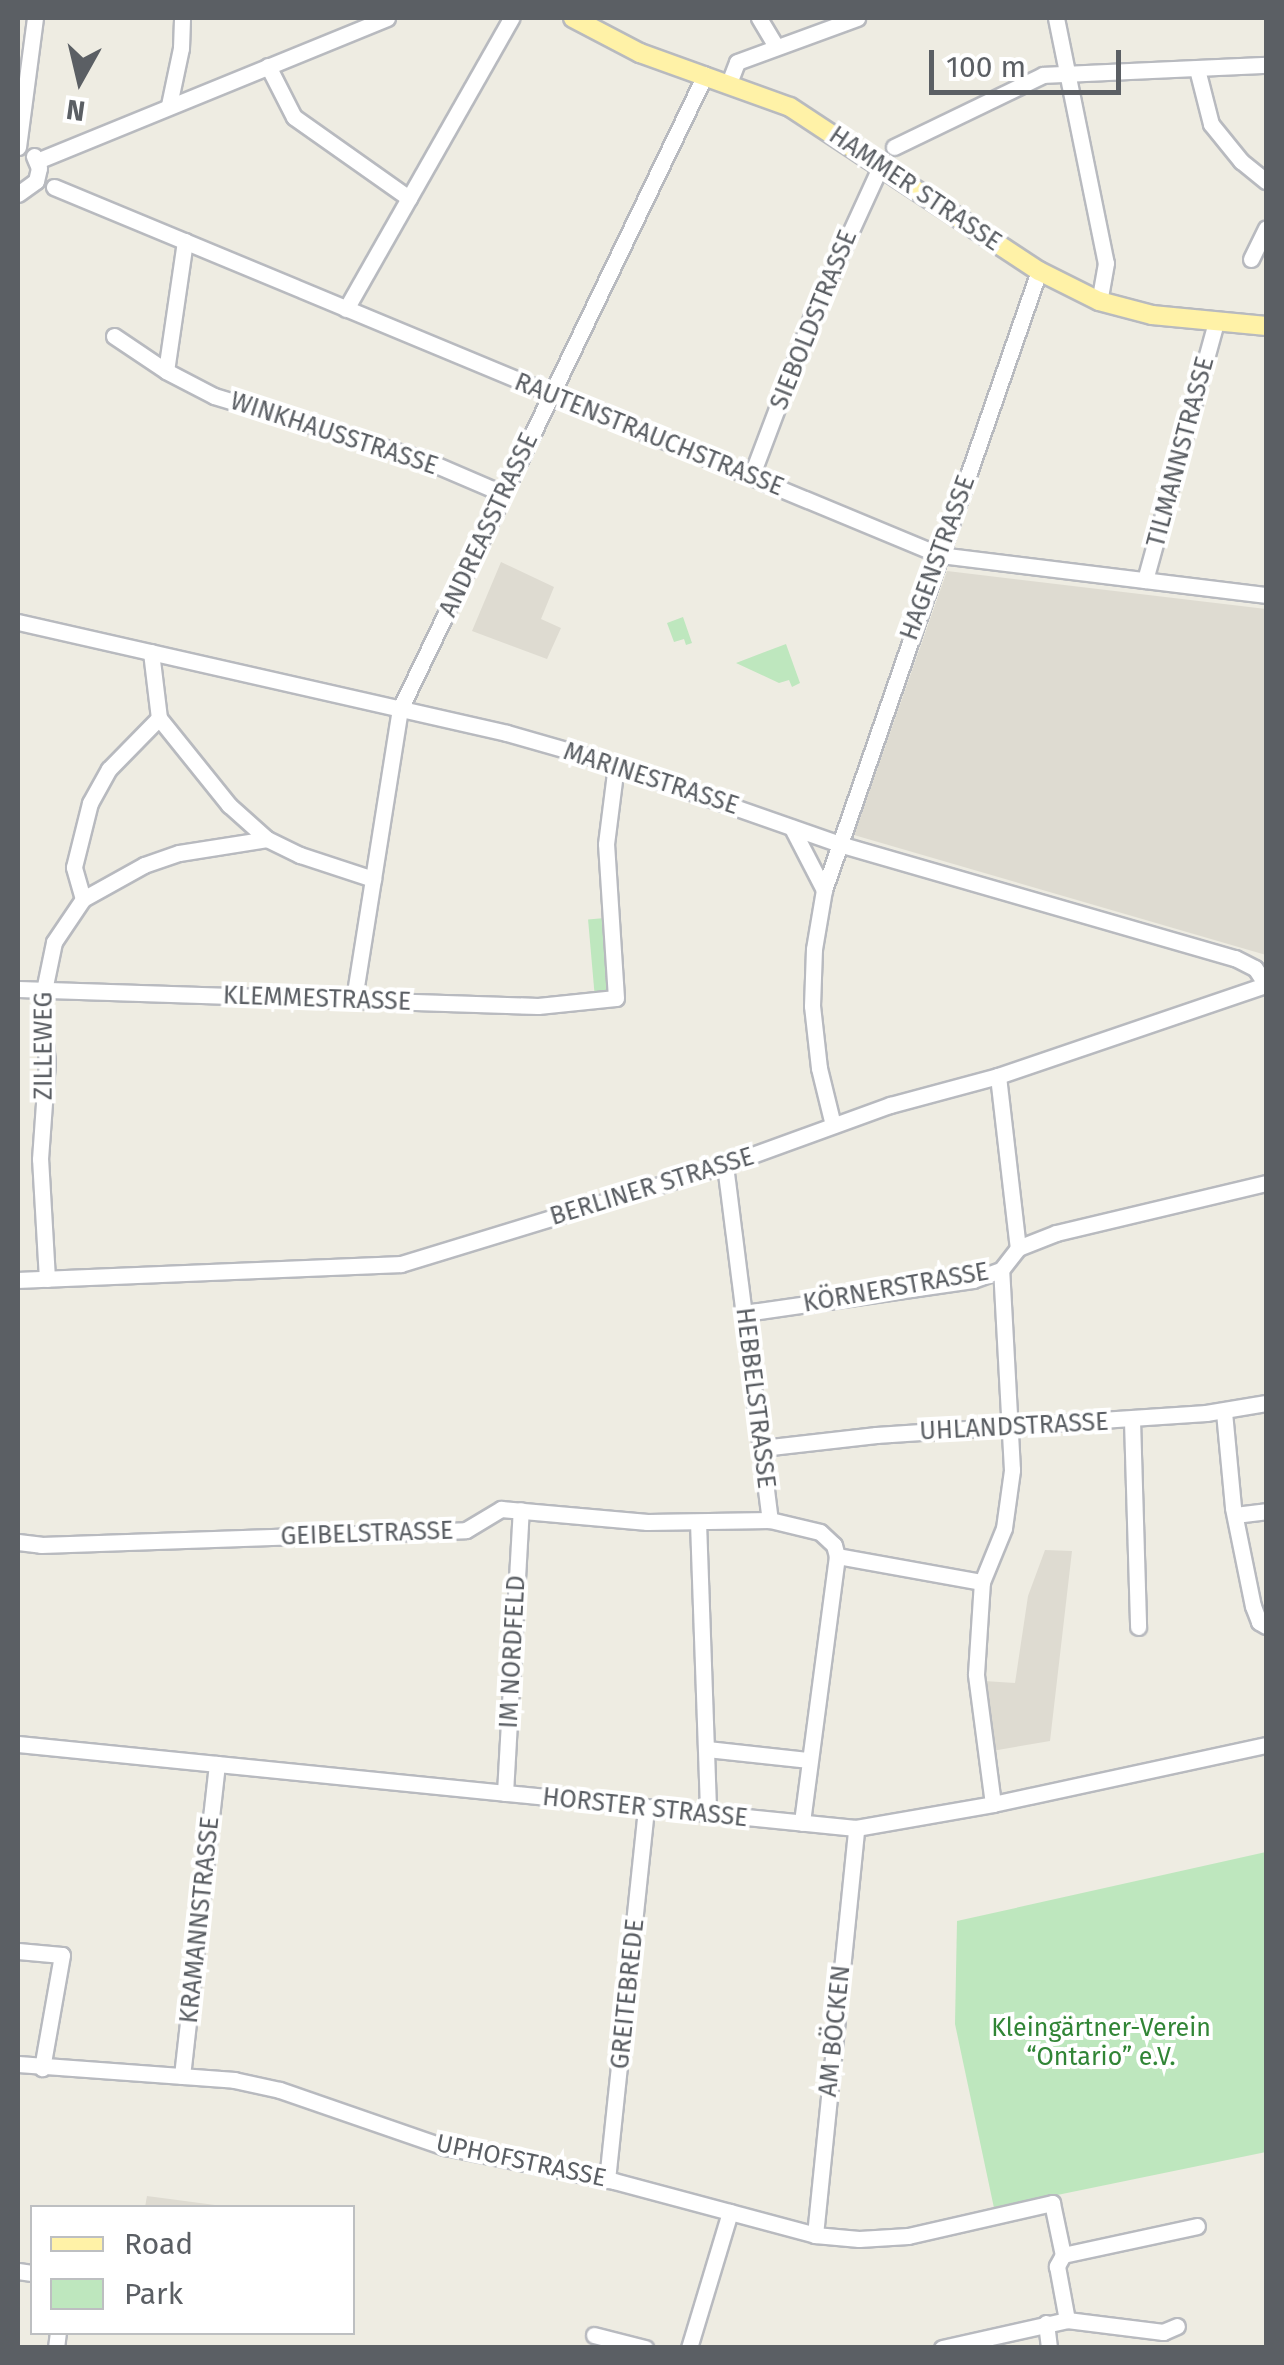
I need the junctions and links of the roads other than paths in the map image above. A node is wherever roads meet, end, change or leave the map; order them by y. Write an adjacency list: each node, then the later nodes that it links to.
1 (35, 18): 17 (street)
2 (182, 18): 16 (street)
3 (387, 18): 10 (street)
4 (511, 18): 24 (street)
5 (573, 18): 14 (main road, HAMMER STRASSE)
6 (758, 18): 9 (street)
7 (857, 18): 9 (street)
8 (1056, 18): 13 (street)
9 (776, 46): 15 (street)
10 (268, 66): 16 (street); 24 (street)
11 (1266, 66): 12 (street)
12 (1196, 68): 13 (street); 21 (street)
13 (1068, 72): 18 (street); 29 (street)
14 (704, 75): 15 (main road, HAMMER STRASSE); 35 (street, ANDREASSTRASSE)
15 (729, 82): 20 (main road, HAMMER STRASSE)
16 (170, 106): 19 (street)
17 (18, 147): 19 (street)
18 (894, 147)
19 (37, 161): 23 (street)
20 (880, 165): 28 (main road, HAMMER STRASSE); 36 (street, SIEBOLDSTRASSE)
21 (1266, 181)
22 (54, 188): 26 (street, RAUTENSTRAUCHSTRASSE)
23 (18, 194)
24 (409, 198): 30 (street)
25 (1266, 228): 27 (street)
26 (185, 241): 30 (street, RAUTENSTRAUCHSTRASSE); 34 (street)
27 (1251, 259)
28 (1039, 271): 29 (main road, HAMMER STRASSE); 38 (street, HAGENSTRASSE)
29 (1099, 300): 31 (main road, HAMMER STRASSE)
30 (346, 309): 35 (street, RAUTENSTRAUCHSTRASSE)
31 (1216, 323): 32 (main road, HAMMER STRASSE); 39 (street, TILMANNSTRASSE)
32 (1266, 326)
33 (114, 336): 34 (street, WINKHAUSSTRASSE)
34 (166, 372): 37 (street, WINKHAUSSTRASSE)
35 (550, 394): 36 (street, RAUTENSTRAUCHSTRASSE); 37 (street, ANDREASSTRASSE)
36 (751, 477): 38 (street, RAUTENSTRAUCHSTRASSE)
37 (504, 494): 43 (street, ANDREASSTRASSE)
38 (940, 556): 39 (street, RAUTENSTRAUCHSTRASSE); 48 (street, HAGENSTRASSE)
39 (1146, 580): 40 (street, RAUTENSTRAUCHSTRASSE)
40 (1266, 595)
41 (18, 622): 42 (street, MARINESTRASSE)
42 (151, 652): 43 (street, MARINESTRASSE); 44 (street)
43 (400, 710): 45 (street, MARINESTRASSE); 49 (street, ANDREASSTRASSE)
44 (159, 718): 47 (street); 51 (street)
45 (616, 765): 46 (street, MARINESTRASSE); 55 (street, KLEMMESTRASSE)
46 (792, 828): 48 (street, MARINESTRASSE); 50 (street)
47 (267, 839): 49 (street); 51 (street, ZILLEWEG)
48 (839, 844): 50 (street); 52 (street, MARINESTRASSE)
49 (373, 879): 55 (street, ANDREASSTRASSE)
50 (824, 890): 57 (street)
51 (83, 899): 54 (street, ZILLEWEG)
52 (1266, 985): 56 (street, BERLINER STRASSE)
53 (18, 989): 54 (street, KLEMMESTRASSE)
54 (42, 990): 55 (street, KLEMMESTRASSE); 62 (street, ZILLEWEG)
55 (354, 999)
56 (998, 1076): 57 (street, BERLINER STRASSE); 60 (street)
57 (833, 1125): 58 (street, BERLINER STRASSE)
58 (724, 1165): 62 (street, BERLINER STRASSE); 64 (street, HEBBELSTRASSE)
59 (1266, 1184): 60 (street, KÖRNERSTRASSE)
60 (1018, 1248): 61 (street, KÖRNERSTRASSE)
61 (1001, 1270): 64 (street, KÖRNERSTRASSE); 68 (street)
62 (47, 1279): 63 (street, BERLINER STRASSE)
63 (18, 1280)
64 (745, 1313): 69 (street, HEBBELSTRASSE)
65 (1266, 1403): 66 (street, UHLANDSTRASSE)
66 (1224, 1412): 67 (street, UHLANDSTRASSE); 72 (street)
67 (1132, 1420): 68 (street, UHLANDSTRASSE); 80 (street)
68 (1011, 1428): 69 (street, UHLANDSTRASSE); 77 (street)
69 (762, 1448): 73 (street, HEBBELSTRASSE)
70 (521, 1510): 74 (street, GEIBELSTRASSE); 75 (street, GEIBELSTRASSE); 86 (street, IM NORDFELD)
71 (1266, 1511): 72 (street)
72 (1235, 1515): 78 (street)
73 (770, 1520): 74 (street, GEIBELSTRASSE); 76 (street, HEBBELSTRASSE)
74 (698, 1522): 83 (street)
75 (18, 1542)
76 (837, 1556): 77 (street); 84 (street)
77 (982, 1582): 87 (street)
78 (1258, 1590): 79 (street)
79 (1266, 1626)
80 (1138, 1627)
81 (18, 1744): 85 (street, HORSTER STRASSE)
82 (1266, 1745): 87 (street, HORSTER STRASSE)
83 (708, 1749): 84 (street); 89 (street)
84 (809, 1760): 90 (street)
85 (218, 1764): 86 (street, HORSTER STRASSE); 95 (street, KRAMANNSTRASSE)
86 (504, 1794): 88 (street, HORSTER STRASSE)
87 (993, 1804): 91 (street, HORSTER STRASSE)
88 (646, 1808): 89 (street, HORSTER STRASSE); 96 (street, GREITEBREDE)
89 (708, 1815): 90 (street, HORSTER STRASSE)
90 (802, 1823): 91 (street, HORSTER STRASSE)
91 (856, 1828): 99 (street, AM BÖCKEN)
92 (18, 1951): 94 (street)
93 (18, 2064): 94 (street, UPHOFSTRASSE)
94 (42, 2068): 95 (street, UPHOFSTRASSE)
95 (182, 2076): 96 (street, UPHOFSTRASSE)
96 (608, 2180): 97 (street, UPHOFSTRASSE)
97 (730, 2212): 99 (street, UPHOFSTRASSE); 106 (street)
98 (1197, 2226): 100 (street)
99 (815, 2235): 100 (street, UPHOFSTRASSE)
100 (1064, 2255): 101 (street)
101 (1068, 2320): 102 (street); 103 (street)
102 (1046, 2324): 107 (street); 108 (street)
103 (1177, 2326)
104 (594, 2335): 105 (street)
105 (645, 2348)
106 (688, 2348)
107 (942, 2348)
108 (1049, 2348)

